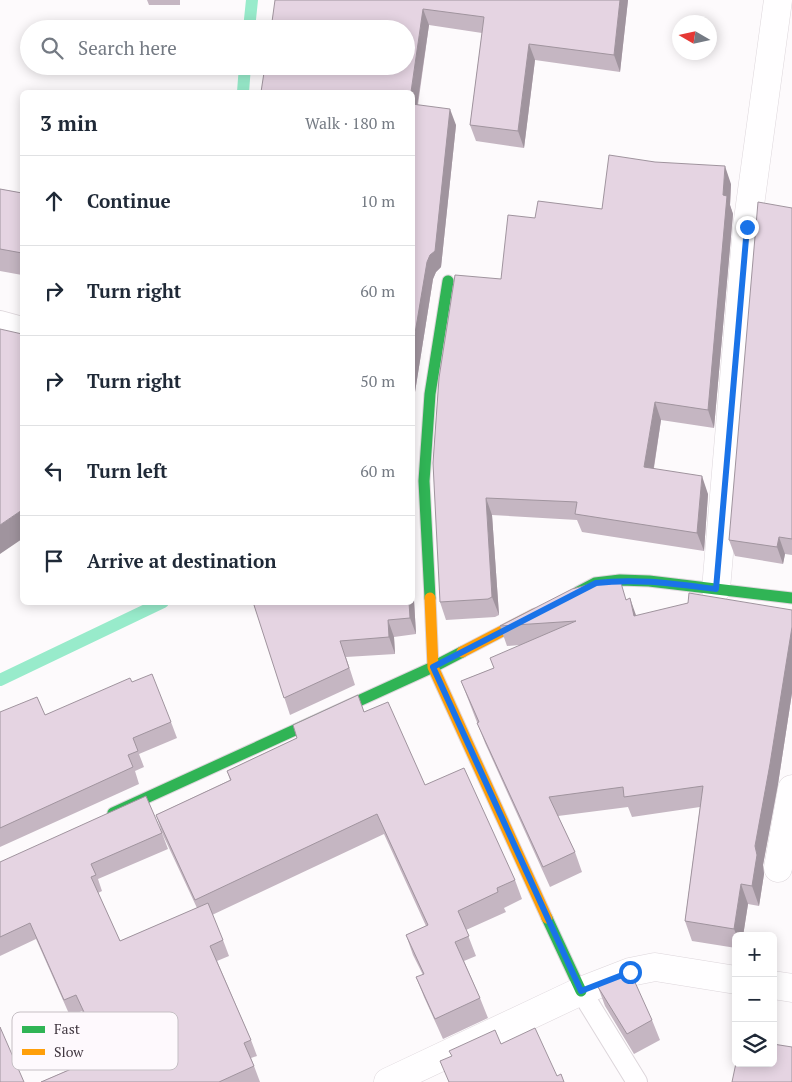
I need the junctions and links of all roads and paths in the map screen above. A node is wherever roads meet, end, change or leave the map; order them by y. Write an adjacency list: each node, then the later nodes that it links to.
1 (778, 0): 5 (street)
2 (448, 281): 9 (street)
3 (0, 321): 4 (lane)
4 (20, 326)
5 (716, 589): 6 (street); 7 (street)
6 (570, 596)
7 (792, 598)
8 (544, 610): 9 (street)
9 (433, 667): 11 (street); 16 (street)
10 (792, 789): 12 (street)
11 (99, 819)
12 (778, 868)
13 (732, 979): 16 (street)
14 (777, 986): 15 (street)
15 (792, 988)
16 (581, 991): 17 (street); 18 (lane)
17 (388, 1082)
18 (637, 1082)

